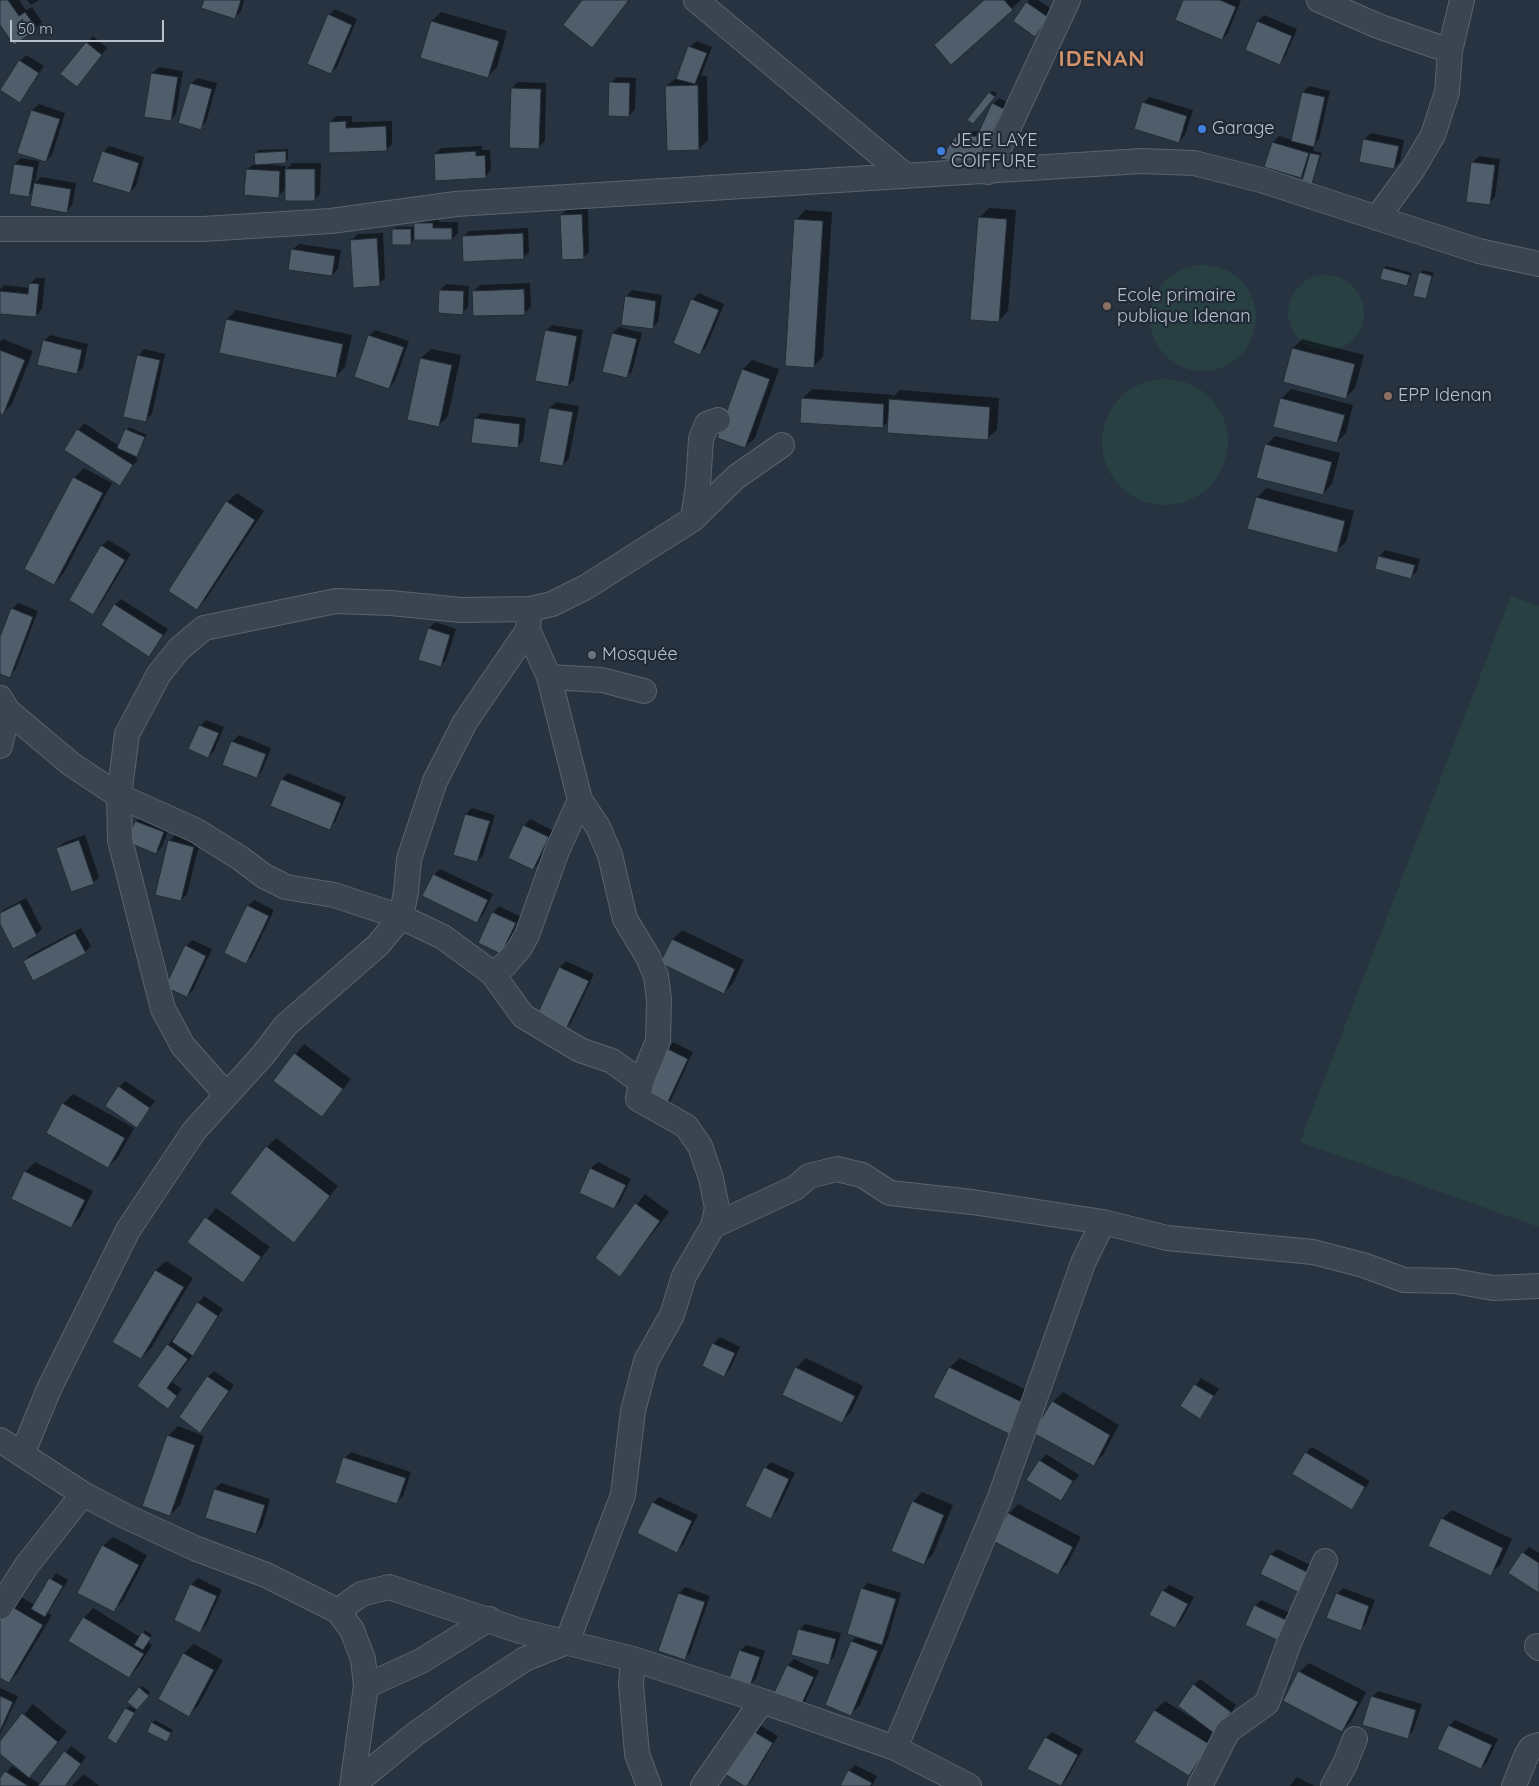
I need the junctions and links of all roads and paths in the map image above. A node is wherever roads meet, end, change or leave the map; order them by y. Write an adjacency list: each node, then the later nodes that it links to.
1 (696, 0): 7 (street)
2 (1068, 0): 6 (street)
3 (1319, 0): 5 (street)
4 (1462, 0): 5 (street)
5 (1450, 51): 8 (street)
6 (988, 172): 7 (street); 8 (street)
7 (906, 176): 9 (street)
8 (1377, 218): 10 (street)
9 (0, 229)
10 (1539, 264)
11 (718, 420): 13 (street)
12 (782, 445): 13 (street)
13 (693, 519): 14 (street)
14 (529, 620): 15 (street); 19 (street); 21 (street)
15 (549, 677): 16 (street); 20 (street)
16 (644, 691)
17 (4, 705): 18 (street); 19 (street)
18 (0, 746)
19 (119, 796): 21 (street); 24 (street)
20 (580, 800): 22 (street); 23 (street)
21 (400, 916): 22 (street); 24 (street)
22 (492, 973): 23 (street)
23 (641, 1082): 26 (street)
24 (226, 1094): 29 (street)
25 (1103, 1222): 26 (street); 27 (street); 41 (street)
26 (714, 1226): 35 (street)
27 (1539, 1286)
28 (0, 1440): 29 (street)
29 (23, 1452): 30 (street)
30 (83, 1494): 32 (street); 33 (street)
31 (1325, 1561): 46 (street)
32 (0, 1607)
33 (338, 1611): 34 (street); 37 (street)
34 (489, 1619): 35 (street); 37 (street)
35 (567, 1642): 36 (street); 42 (street)
36 (633, 1659): 38 (street); 43 (street)
37 (366, 1686): 42 (street)
38 (762, 1701): 41 (street); 44 (street)
39 (1355, 1739): 47 (street)
40 (1539, 1745): 48 (street)
41 (895, 1748): 45 (street)
42 (353, 1786)
43 (649, 1786)
44 (703, 1786)
45 (969, 1786)
46 (1200, 1786)
47 (1333, 1786)
48 (1514, 1786)

